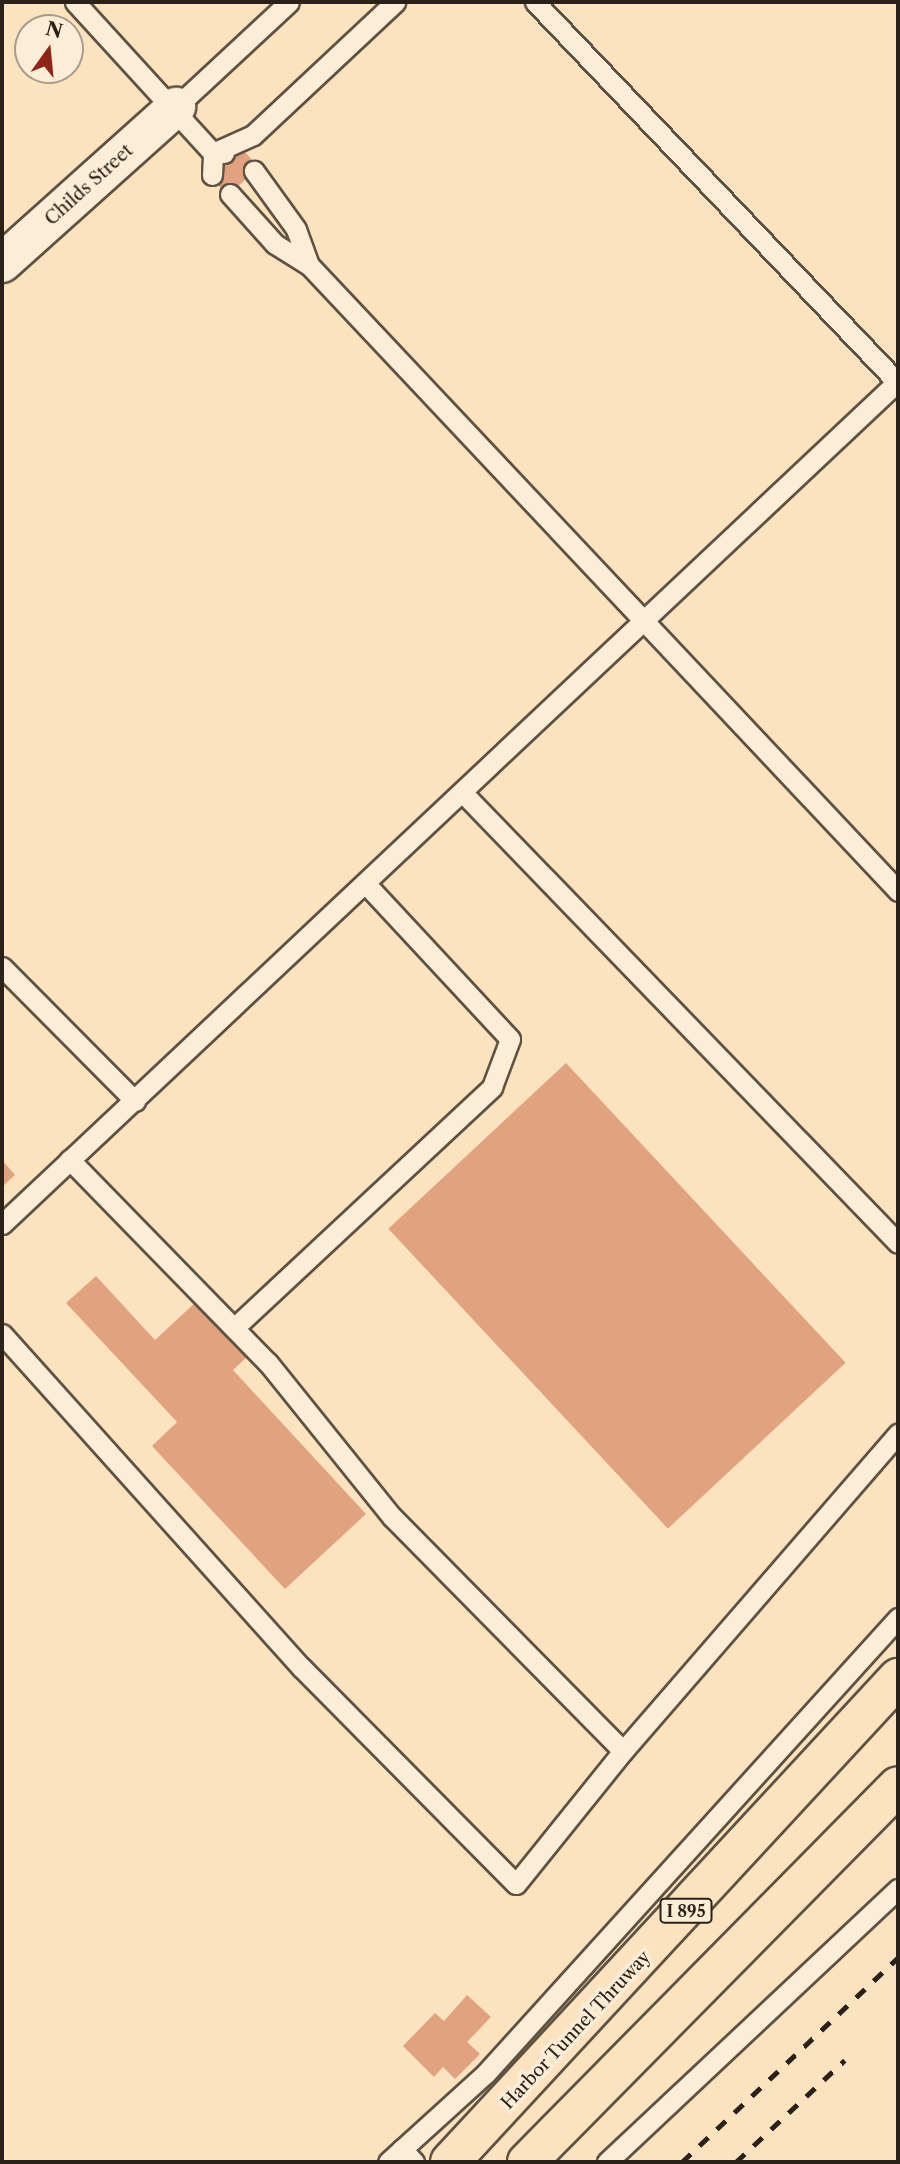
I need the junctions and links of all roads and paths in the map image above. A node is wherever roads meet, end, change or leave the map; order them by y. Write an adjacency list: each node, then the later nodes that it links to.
1 (75, 2): 5 (lane)
2 (289, 2): 5 (lane)
3 (395, 2): 6 (lane)
4 (535, 2): 13 (lane)
5 (176, 107): 6 (lane); 11 (street, Childs Street)
6 (213, 153): 7 (lane); 9 (lane)
7 (236, 153)
8 (254, 171): 12 (lane)
9 (212, 175)
10 (230, 194): 12 (lane)
11 (2, 263)
12 (309, 265): 14 (lane)
13 (898, 382): 14 (lane)
14 (644, 621): 15 (lane); 17 (lane)
15 (462, 792): 16 (lane); 22 (lane)
16 (365, 884): 19 (lane); 23 (lane)
17 (898, 891)
18 (2, 967): 19 (lane)
19 (135, 1101): 20 (lane)
20 (71, 1160): 21 (lane); 23 (lane)
21 (2, 1224)
22 (898, 1243)
23 (234, 1328): 28 (lane)
24 (2, 1334): 28 (lane)
25 (898, 1434): 28 (lane)
26 (898, 1618): 31 (lane)
27 (898, 1678): 32 (highway, Harbor Tunnel Thruway / I 895)
28 (623, 1751)
29 (898, 1786): 33 (highway)
30 (898, 1889): 34 (lane)
31 (401, 2158)
32 (450, 2162)
33 (527, 2162)
34 (607, 2162)

